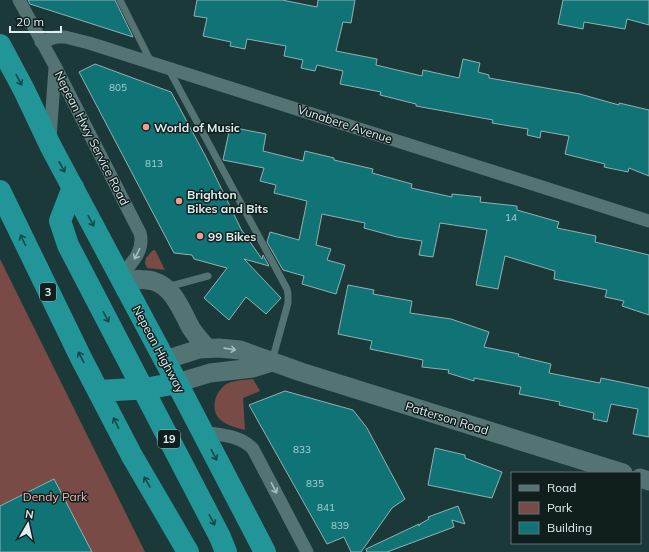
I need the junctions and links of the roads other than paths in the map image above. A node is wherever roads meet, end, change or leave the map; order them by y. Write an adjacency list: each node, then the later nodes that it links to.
1 (20, 0): 3 (street, Nepean Hwy Service Road)
2 (120, 0): 5 (lane)
3 (41, 42): 5 (street, Vunabere Avenue); 6 (street, Nepean Hwy Service Road)
4 (0, 45): 8 (highway, Nepean Highway, one-way to 8)
5 (151, 62): 7 (street, Vunabere Avenue)
6 (55, 66): 8 (street, Nepean Highway); 13 (street, Nepean Hwy Service Road, one-way to 13)
7 (168, 68): 11 (street, Vunabere Avenue); 17 (lane)
8 (51, 147): 9 (highway, Nepean Highway, one-way to 9)
9 (73, 187): 13 (highway, Nepean Highway, one-way to 13); 18 (highway, 19, one-way to 18)
10 (0, 191): 20 (highway, 3, one-way to 10)
11 (649, 221)
12 (208, 276): 14 (lane)
13 (121, 278): 14 (street); 16 (highway, Nepean Highway)
14 (164, 288): 15 (street)
15 (207, 348): 16 (street, Patterson Road); 17 (street, Patterson Road, one-way to 17)
16 (165, 360): 18 (highway); 19 (highway, Nepean Highway)
17 (272, 362): 19 (street); 22 (street, Patterson Road)
18 (140, 382): 19 (highway); 20 (highway); 24 (highway, 19, one-way to 24)
19 (177, 383): 21 (highway, Nepean Highway)
20 (99, 391): 23 (highway, 3, one-way to 20)
21 (203, 432): 25 (highway, Nepean Highway, one-way to 25); 26 (street, one-way to 26)
22 (621, 472)
23 (183, 549)
24 (226, 552)
25 (265, 552)
26 (307, 552)

